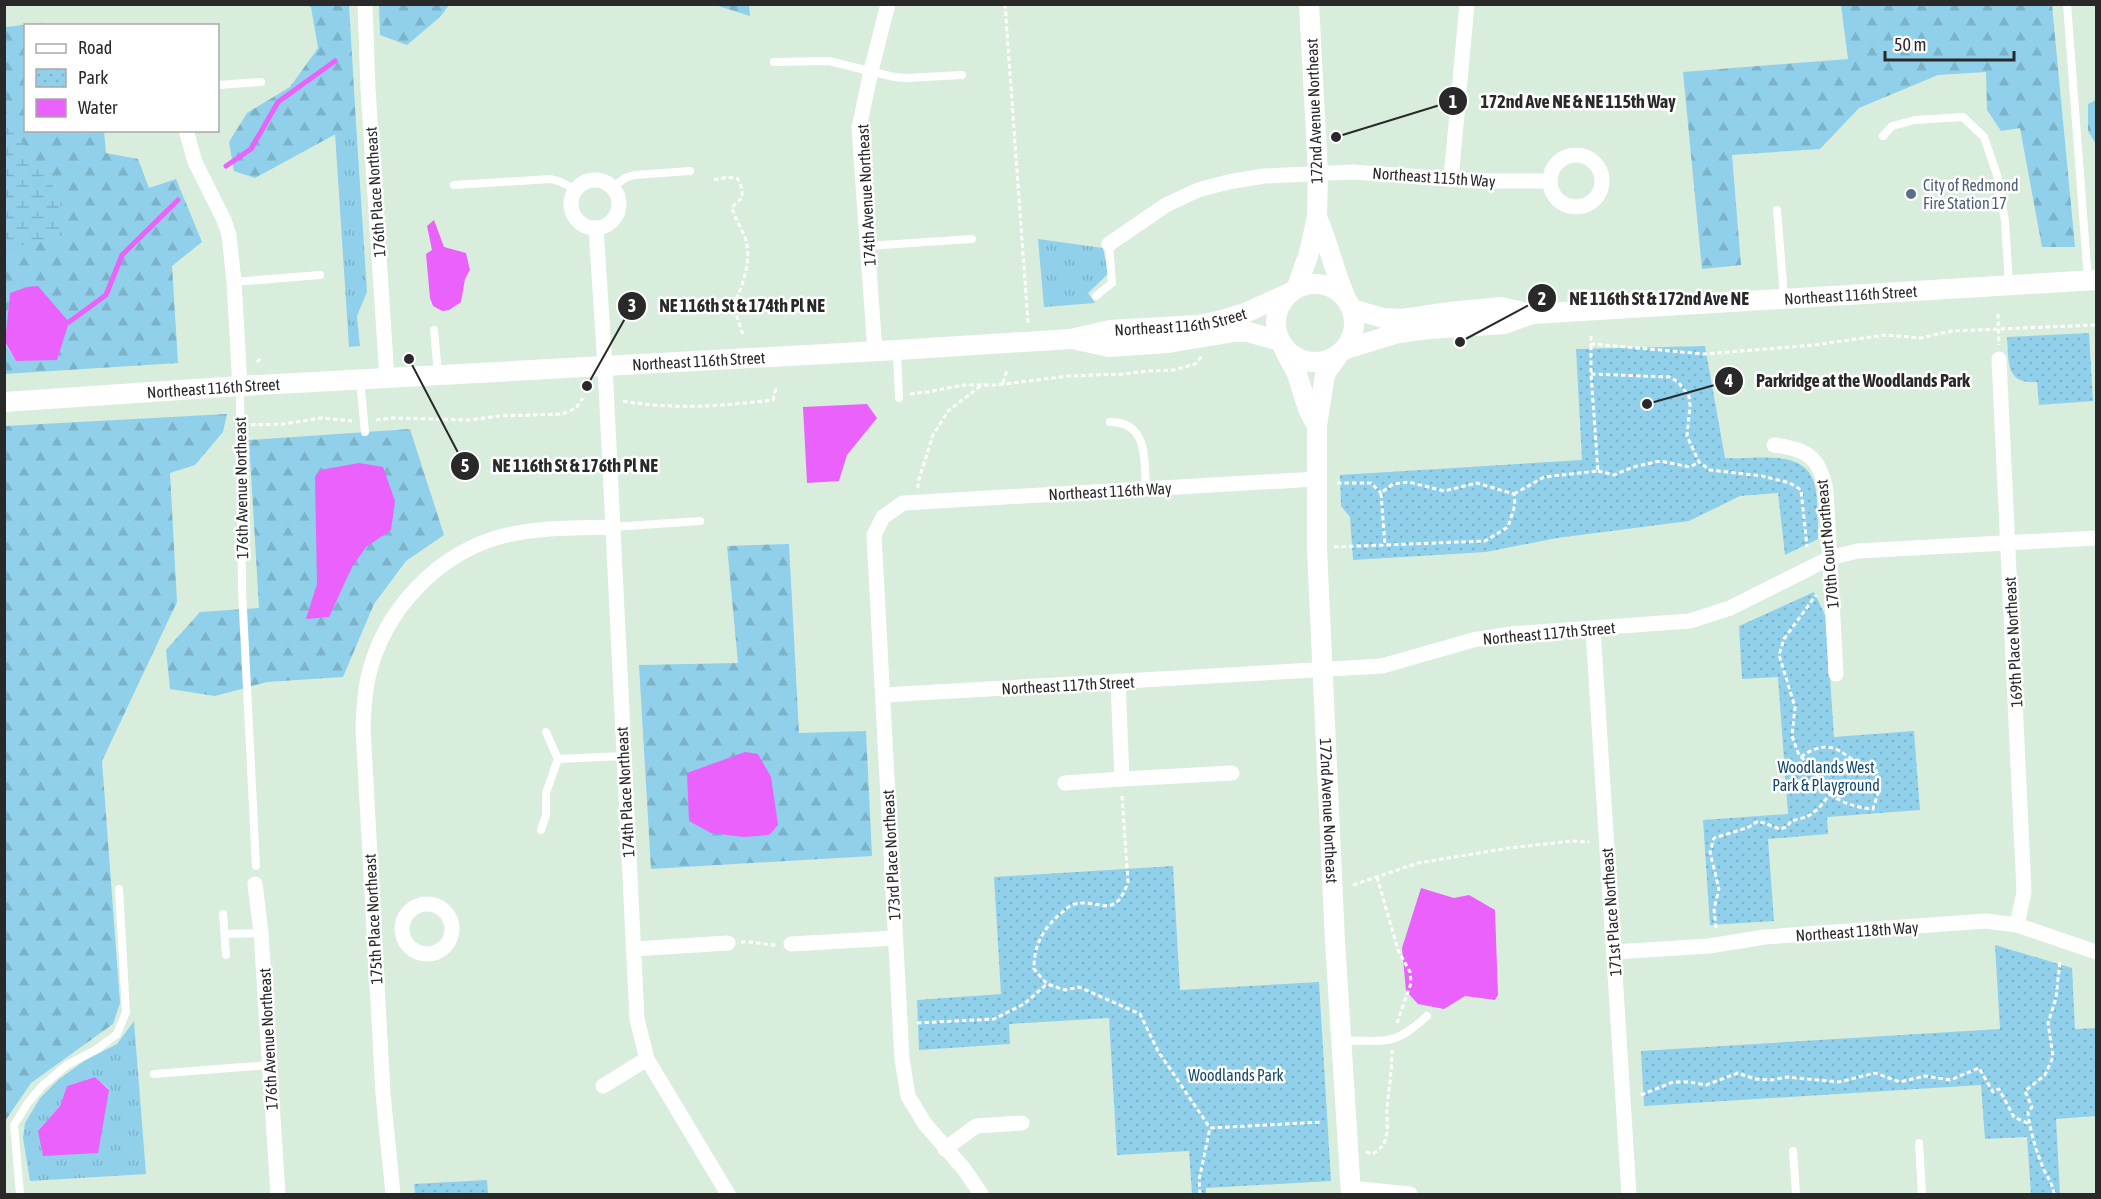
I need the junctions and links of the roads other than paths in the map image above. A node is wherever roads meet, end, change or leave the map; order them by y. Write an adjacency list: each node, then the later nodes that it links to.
1 (365, 4): 44 (street, 176th Place Northeast)
2 (888, 4): 7 (street, 174th Avenue Northeast)
3 (1309, 4): 14 (street, 172nd Avenue Northeast)
4 (1467, 4): 15 (street)
5 (2067, 4): 27 (lane)
6 (774, 62): 7 (lane)
7 (871, 72): 8 (lane); 25 (street, 174th Avenue Northeast)
8 (962, 75)
9 (261, 82): 10 (lane)
10 (219, 85)
11 (187, 132): 28 (street)
12 (1883, 136): 29 (lane)
13 (690, 171): 18 (lane)
14 (1318, 173): 15 (street, Northeast 115th Way); 21 (street, 172nd Avenue Northeast); 24 (street, Northeast 115th Way)
15 (1451, 179): 16 (street, Northeast 115th Way)
16 (1550, 181)
17 (454, 184): 19 (lane)
18 (612, 188): 19 (street); 22 (street)
19 (576, 190): 22 (street)
20 (1777, 210): 32 (lane)
21 (1317, 217): 30 (street, 172nd Avenue Northeast); 33 (street, 172nd Avenue Northeast)
22 (596, 228): 42 (street, 174th Place Northeast)
23 (972, 238): 25 (lane)
24 (1109, 244): 31 (lane)
25 (867, 246): 39 (street, 174th Avenue Northeast)
26 (320, 275): 28 (lane)
27 (2092, 280): 29 (street, Northeast 116th Street)
28 (234, 282): 46 (street)
29 (2009, 285): 32 (street, Northeast 116th Street)
30 (1292, 291): 33 (street); 36 (street, Northeast 116th Street); 37 (street)
31 (1096, 296)
32 (1785, 299): 34 (street, Northeast 116th Street)
33 (1349, 303): 34 (street, Northeast 116th Street); 40 (street)
34 (1532, 314): 40 (street, Northeast 116th Street)
35 (434, 330): 43 (lane)
36 (1071, 339): 37 (street, Northeast 116th Street); 38 (street, Northeast 116th Street)
37 (1282, 344): 40 (street); 50 (street, 172nd Avenue Northeast)
38 (897, 350): 39 (street, Northeast 116th Street); 47 (lane)
39 (875, 352): 42 (street, Northeast 116th Street)
40 (1341, 352): 50 (street, 172nd Avenue Northeast)
41 (1999, 359): 59 (street, 169th Place Northeast)
42 (605, 366): 43 (street, Northeast 116th Street); 57 (street, 174th Place Northeast)
43 (438, 376): 44 (street, Northeast 116th Street)
44 (387, 379): 45 (street, Northeast 116th Street)
45 (360, 380): 46 (street, Northeast 116th Street); 51 (lane)
46 (240, 386): 48 (street, Northeast 116th Street); 73 (lane, 176th Avenue Northeast)
47 (899, 396)
48 (4, 402)
49 (1110, 422): 54 (lane)
50 (1317, 426): 53 (street, 172nd Avenue Northeast)
51 (365, 432)
52 (1774, 445): 60 (street, 170th Court Northeast)
53 (1317, 479): 54 (street, Northeast 116th Way); 62 (street, 172nd Avenue Northeast)
54 (1146, 489): 55 (street, Northeast 116th Way)
55 (903, 503): 65 (street, 173rd Place Northeast)
56 (700, 521): 57 (lane)
57 (612, 527): 67 (street, 174th Place Northeast); 79 (street, 175th Place Northeast)
58 (2097, 538): 59 (street, Northeast 117th Street)
59 (2008, 543): 60 (street, Northeast 117th Street); 77 (street, 169th Place Northeast)
60 (1830, 558): 61 (street, Northeast 117th Street); 63 (street, 170th Court Northeast)
61 (1593, 629): 62 (street, Northeast 117th Street); 86 (street, 171st Place Northeast)
62 (1323, 671): 64 (street, Northeast 117th Street); 90 (street, 172nd Avenue Northeast)
63 (1836, 674)
64 (1118, 682): 65 (street, Northeast 117th Street); 70 (street)
65 (883, 695): 82 (street, 173rd Place Northeast)
66 (546, 732): 68 (lane)
67 (623, 756): 68 (lane); 85 (street, 174th Place Northeast)
68 (558, 759): 72 (lane)
69 (1232, 773): 70 (street)
70 (1122, 779): 71 (street)
71 (1065, 783)
72 (541, 830)
73 (256, 866)
74 (255, 884): 80 (street, 176th Avenue Northeast)
75 (119, 889): 100 (lane)
76 (224, 914): 81 (lane)
77 (2017, 925): 86 (street, Northeast 118th Way); 87 (street, Northeast 118th Way)
78 (402, 928): 79 (street)
79 (374, 929): 102 (street, 175th Place Northeast)
80 (261, 933): 81 (lane); 92 (street, 176th Avenue Northeast)
81 (225, 934): 88 (lane)
82 (895, 938): 84 (street); 97 (street, 173rd Place Northeast)
83 (728, 943): 85 (street)
84 (791, 944)
85 (633, 949): 91 (street, 174th Place Northeast)
86 (1614, 952): 106 (street, 171st Place Northeast)
87 (2097, 952)
88 (226, 955)
89 (1427, 1016): 90 (lane)
90 (1340, 1041): 99 (street, 172nd Avenue Northeast)
91 (647, 1059): 94 (street); 103 (street, 174th Place Northeast)
92 (269, 1065): 93 (lane); 101 (street, 176th Avenue Northeast)
93 (154, 1074)
94 (603, 1086)
95 (1022, 1123): 97 (street)
96 (1919, 1143): 108 (lane)
97 (945, 1149): 104 (street, 173rd Place Northeast)
98 (1793, 1151): 107 (lane)
99 (1350, 1191): 105 (street)
100 (20, 1194)
101 (278, 1194)
102 (393, 1194)
103 (728, 1194)
104 (981, 1194)
105 (1410, 1194)
106 (1629, 1194)
107 (1796, 1194)
108 (1922, 1194)

